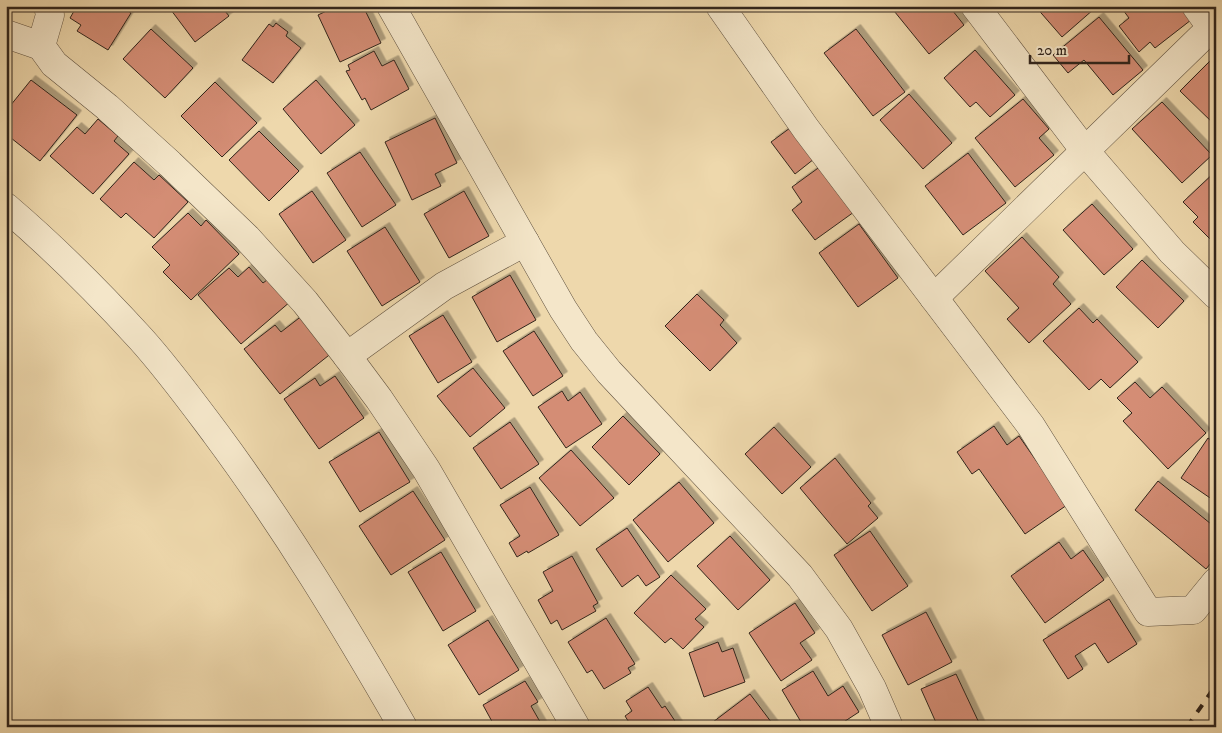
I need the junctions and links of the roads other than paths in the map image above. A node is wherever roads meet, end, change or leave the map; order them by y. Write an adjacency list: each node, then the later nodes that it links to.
1 (48, 6): 7 (street)
2 (391, 6): 10 (street)
3 (720, 6): 12 (street)
4 (975, 6): 8 (street)
5 (1207, 23): 8 (street)
6 (7, 35): 7 (street)
7 (41, 46): 13 (street)
8 (1085, 151): 11 (street); 12 (street)
9 (6, 207): 15 (street)
10 (525, 242): 13 (street); 17 (street)
11 (1216, 295)
12 (934, 298): 14 (street)
13 (347, 356): 16 (street)
14 (1216, 582)
15 (403, 727)
16 (576, 727)
17 (889, 727)

